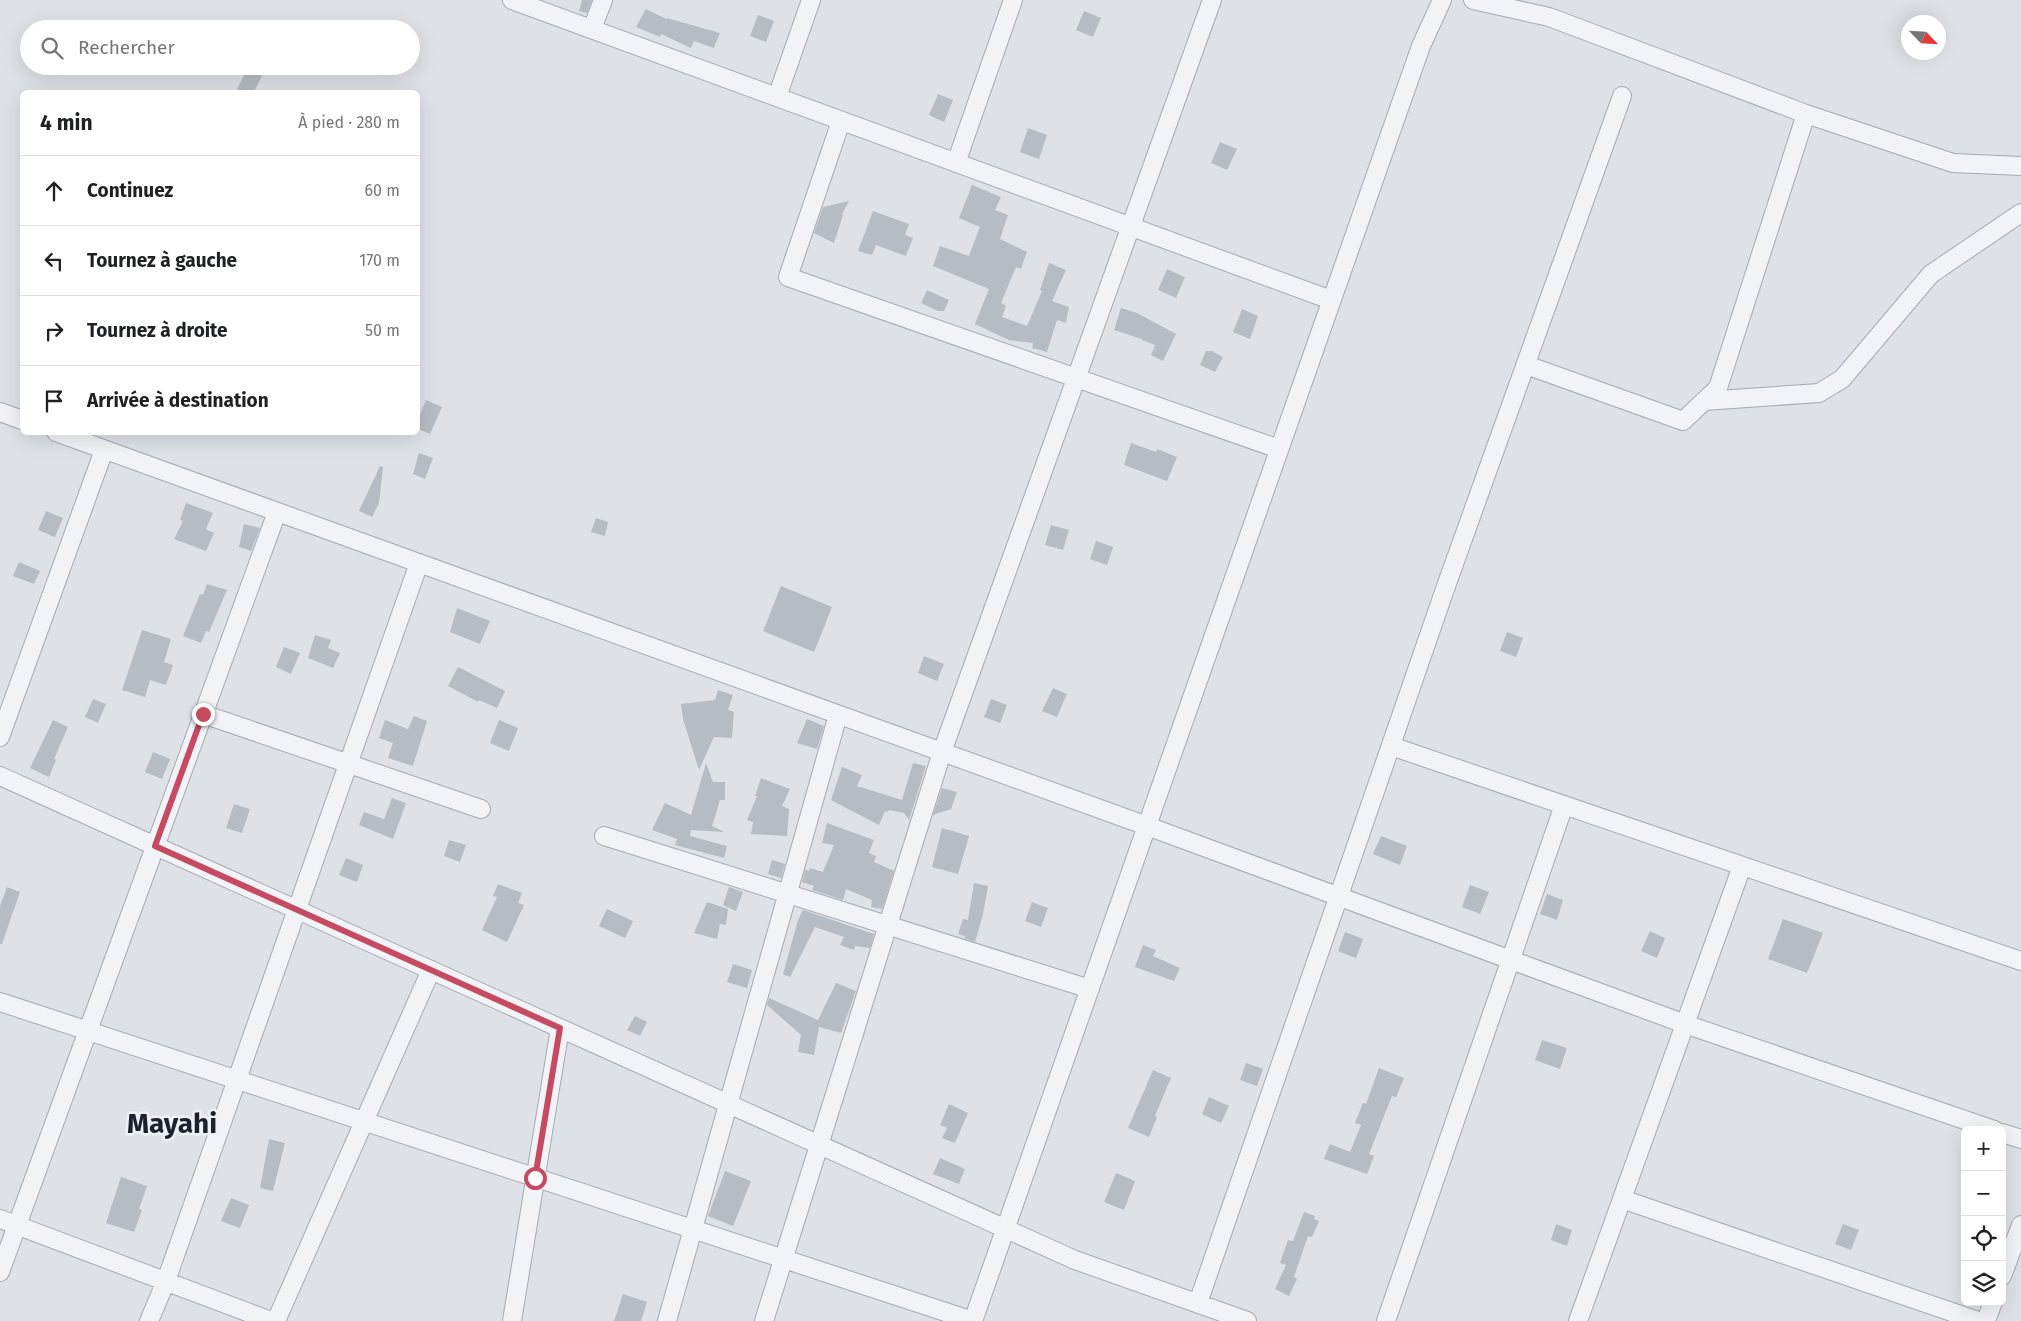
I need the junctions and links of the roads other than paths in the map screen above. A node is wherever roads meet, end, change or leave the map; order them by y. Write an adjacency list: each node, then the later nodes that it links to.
1 (512, 0): 8 (street)
2 (603, 0): 8 (street)
3 (811, 0): 10 (street)
4 (1013, 0): 13 (street)
5 (1212, 0): 16 (street)
6 (1442, 0): 17 (street)
7 (1473, 0): 11 (street)
8 (592, 30): 10 (street)
9 (1622, 96): 18 (street)
10 (777, 97): 12 (street)
11 (1806, 114): 14 (street); 20 (street)
12 (841, 121): 13 (street); 19 (street)
13 (956, 163): 16 (street)
14 (2021, 166)
15 (2021, 213): 20 (street)
16 (1130, 227): 17 (street); 19 (street)
17 (1332, 300): 24 (street)
18 (1526, 365): 20 (street); 31 (street)
19 (1076, 378): 24 (street); 32 (street)
20 (1704, 401)
21 (0, 412): 22 (street)
22 (20, 419)
23 (64, 435): 25 (street)
24 (1279, 449): 37 (street)
25 (104, 450): 26 (street); 30 (street)
26 (277, 512): 27 (street); 28 (street)
27 (418, 563): 29 (street); 33 (street)
28 (203, 714): 33 (street); 39 (street)
29 (838, 715): 32 (street); 41 (street)
30 (0, 737)
31 (1391, 746): 35 (street); 42 (street)
32 (942, 752): 37 (street); 44 (street)
33 (348, 763): 36 (street); 43 (street)
34 (0, 776): 39 (street)
35 (1564, 805): 40 (street); 45 (street)
36 (481, 809)
37 (1147, 826): 42 (street); 48 (street)
38 (604, 836): 41 (street)
39 (155, 846): 43 (street); 52 (street)
40 (1742, 866): 46 (street); 50 (street)
41 (788, 894): 44 (street); 54 (street)
42 (1339, 896): 45 (street); 71 (street)
43 (297, 909): 47 (street); 53 (street)
44 (888, 925): 48 (street); 59 (street)
45 (1511, 960): 50 (street); 80 (street)
46 (2021, 961)
47 (431, 970): 51 (street); 55 (street)
48 (1090, 989): 65 (street)
49 (0, 1002): 52 (street)
50 (1686, 1024): 56 (street); 61 (street)
51 (560, 1028): 54 (street); 60 (street)
52 (88, 1031): 53 (street); 64 (street)
53 (237, 1080): 55 (street); 70 (street)
54 (729, 1104): 59 (street); 66 (street)
55 (364, 1122): 60 (street); 75 (street)
56 (1982, 1126)
57 (2006, 1134): 58 (street)
58 (2021, 1139)
59 (819, 1145): 65 (street); 67 (street)
60 (535, 1178): 66 (street); 76 (street)
61 (1622, 1199): 81 (street); 82 (street)
62 (0, 1219): 64 (street)
63 (2021, 1225): 68 (street)
64 (17, 1226): 69 (street); 70 (street)
65 (1006, 1229): 67 (street); 71 (street)
66 (694, 1230): 67 (street); 77 (street)
67 (783, 1259): 78 (street)
68 (2006, 1265)
69 (0, 1272)
70 (166, 1281): 73 (street); 74 (street)
71 (1198, 1303): 79 (street)
72 (1992, 1306): 83 (street)
73 (149, 1321)
74 (272, 1321)
75 (276, 1321)
76 (512, 1321)
77 (667, 1321)
78 (764, 1321)
79 (1247, 1321)
80 (1386, 1321)
81 (1578, 1321)
82 (1978, 1321)
83 (1986, 1321)

